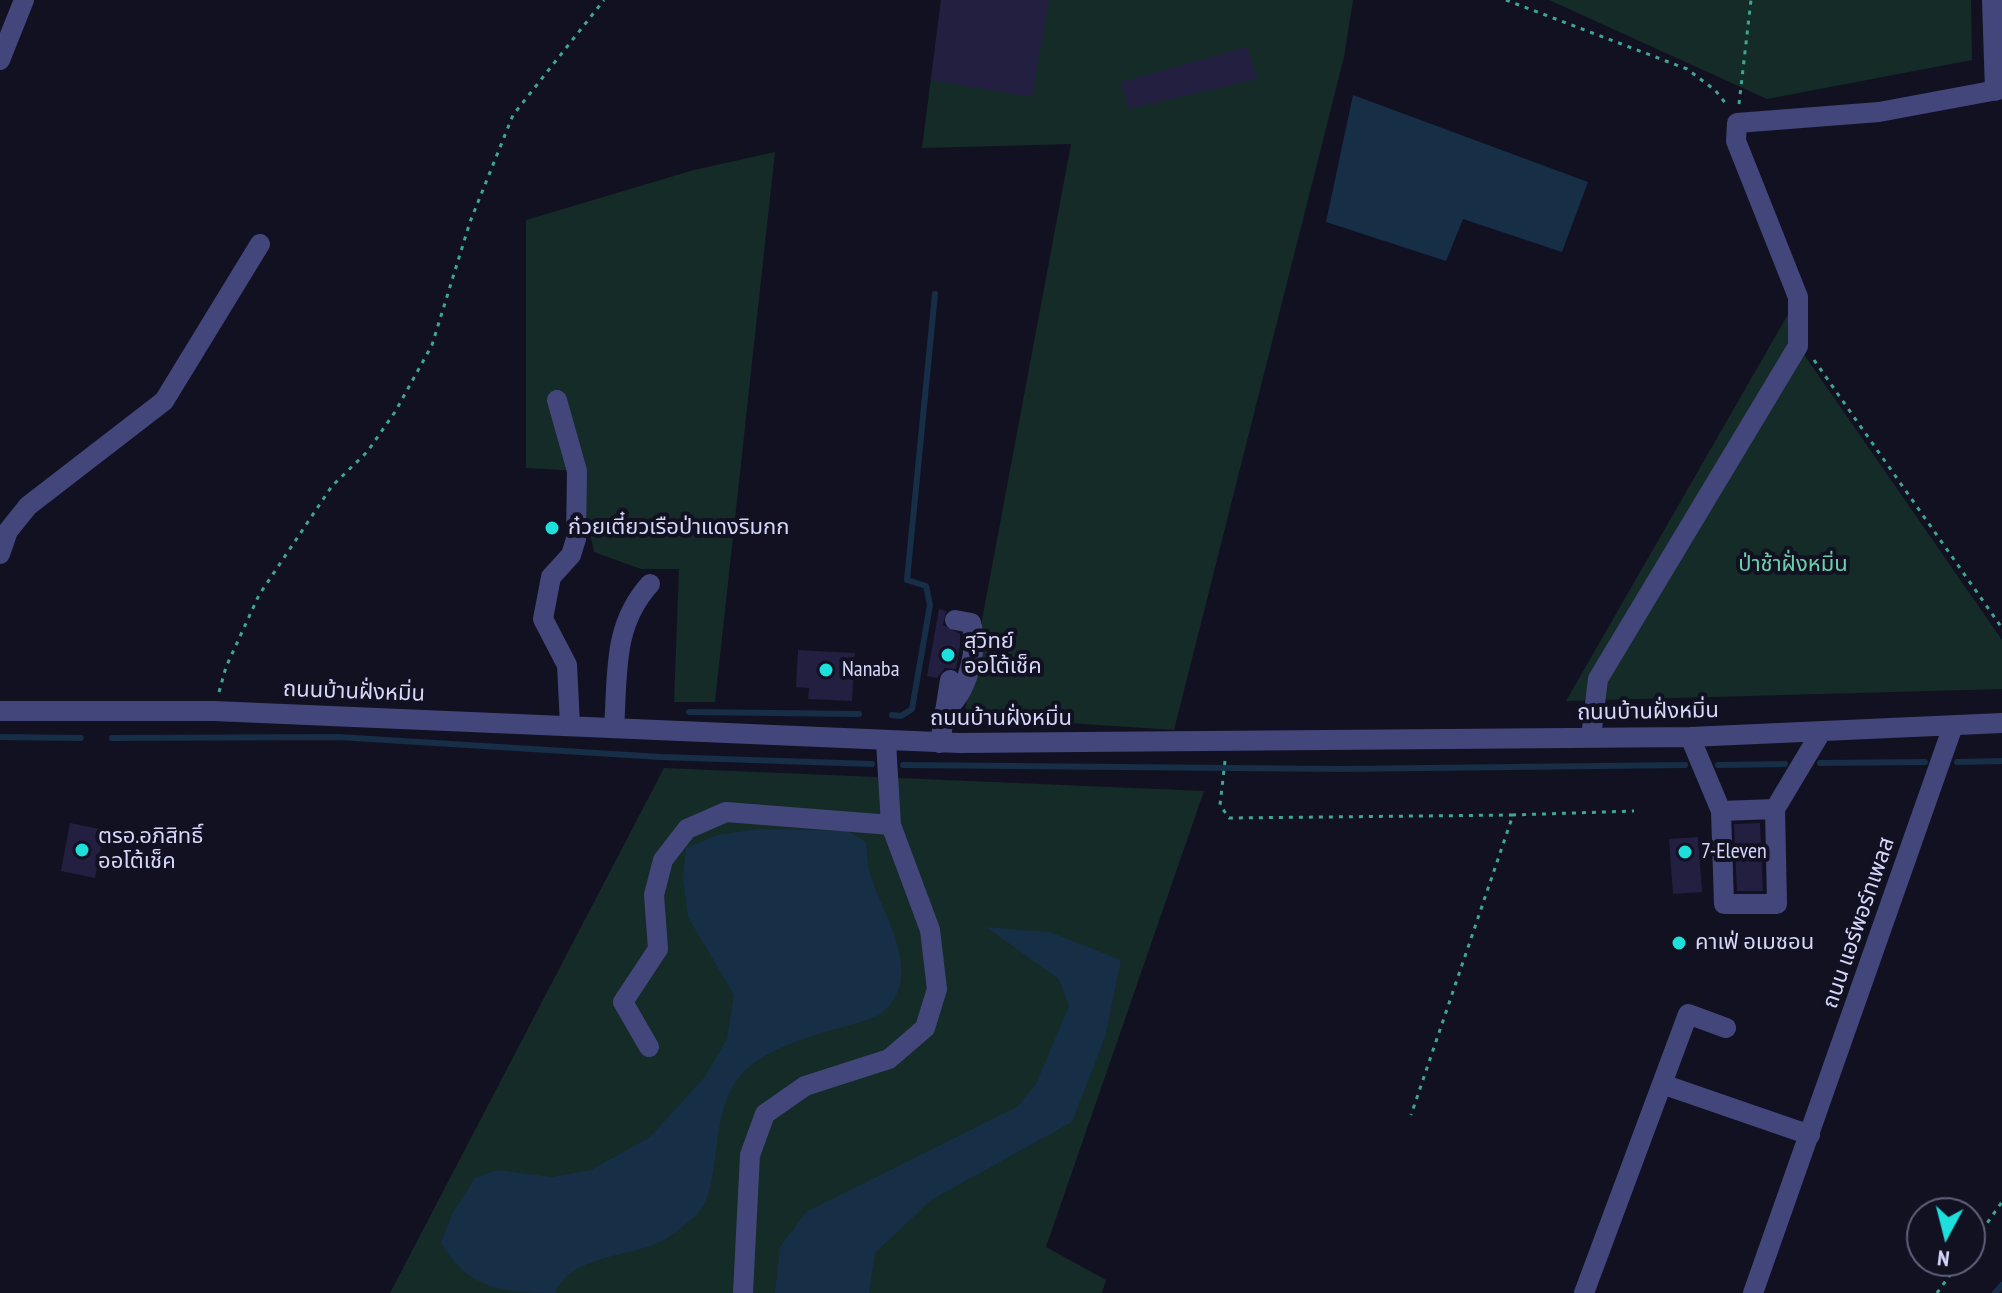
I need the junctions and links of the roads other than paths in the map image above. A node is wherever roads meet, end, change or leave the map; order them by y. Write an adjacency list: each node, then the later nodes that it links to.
1 (24, 0): 3 (street)
2 (1992, 0): 4 (street)
3 (0, 60)
4 (1998, 90): 18 (street)
5 (260, 244): 7 (street)
6 (557, 400): 14 (street)
7 (0, 554)
8 (650, 584): 16 (street)
9 (955, 620): 11 (street)
10 (950, 680): 11 (street)
11 (945, 710): 21 (street)
12 (0, 711): 14 (street, ถนนบ้านฝั่งหมิ่น)
13 (2002, 723): 15 (street, ถนนบ้านฝั่งหมิ่น)
14 (570, 725): 16 (street, ถนนบ้านฝั่งหมิ่น)
15 (1953, 726): 17 (street, ถนนบ้านฝั่งหมิ่น); 28 (street, ถนน แอร์พอร์ทเพลส)
16 (614, 728): 20 (street, ถนนบ้านฝั่งหมิ่น)
17 (1821, 732): 19 (street, ถนนบ้านฝั่งหมิ่น); 22 (street)
18 (1591, 737): 19 (street, ถนนบ้านฝั่งหมิ่น); 21 (street, ถนนบ้านฝั่งหมิ่น)
19 (1690, 737): 23 (street)
20 (886, 742): 21 (street, ถนนบ้านฝั่งหมิ่น); 24 (street)
21 (940, 743)
22 (1775, 809): 23 (street); 23 (street)
23 (1721, 811)
24 (891, 825): 26 (street); 29 (street)
25 (1726, 1028): 27 (street)
26 (649, 1047)
27 (1662, 1084): 28 (street); 30 (street)
28 (1810, 1135): 31 (street, ถนน แอร์พอร์ทเพลส)
29 (743, 1293)
30 (1584, 1293)
31 (1753, 1293)

